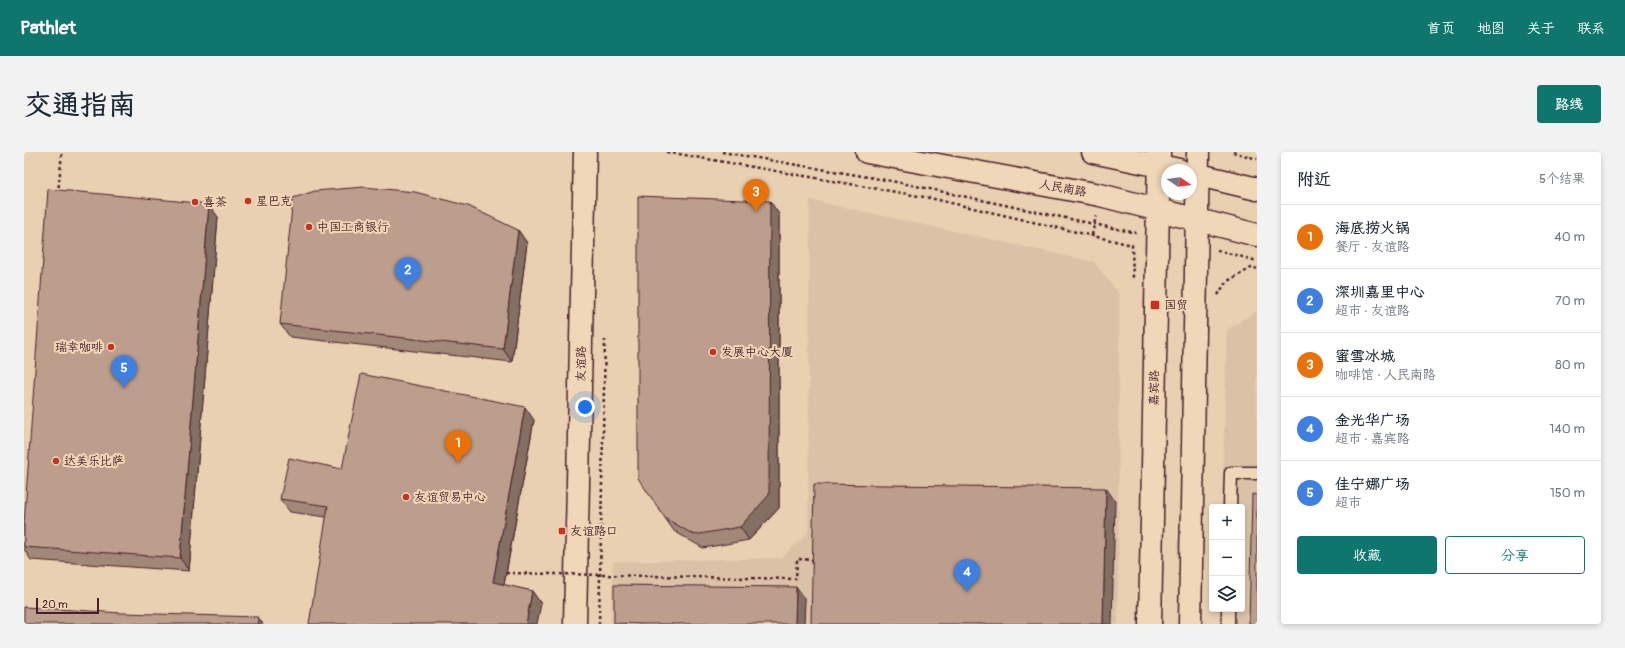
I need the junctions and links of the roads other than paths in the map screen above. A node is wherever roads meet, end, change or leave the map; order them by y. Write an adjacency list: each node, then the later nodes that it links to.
1 (585, 152): 17 (main road, 友谊路)
2 (867, 152): 11 (main road, 人民南路)
3 (1093, 152): 5 (main road)
4 (1198, 152): 6 (main road, 嘉宾路)
5 (1161, 164)
6 (1181, 164)
7 (1197, 172): 8 (main road)
8 (1257, 189)
9 (1161, 200): 11 (main road, 嘉宾路)
10 (1190, 200): 12 (main road, 嘉宾路)
11 (1157, 208): 12 (main road, 人民南路); 18 (main road, 嘉宾路)
12 (1197, 219): 13 (main road, 人民南路); 19 (main road, 嘉宾路)
13 (1257, 235)
14 (1257, 473): 15 (lane)
15 (1230, 504)
16 (1228, 612): 20 (lane)
17 (575, 624)
18 (1150, 624)
19 (1190, 624)
20 (1228, 624)

